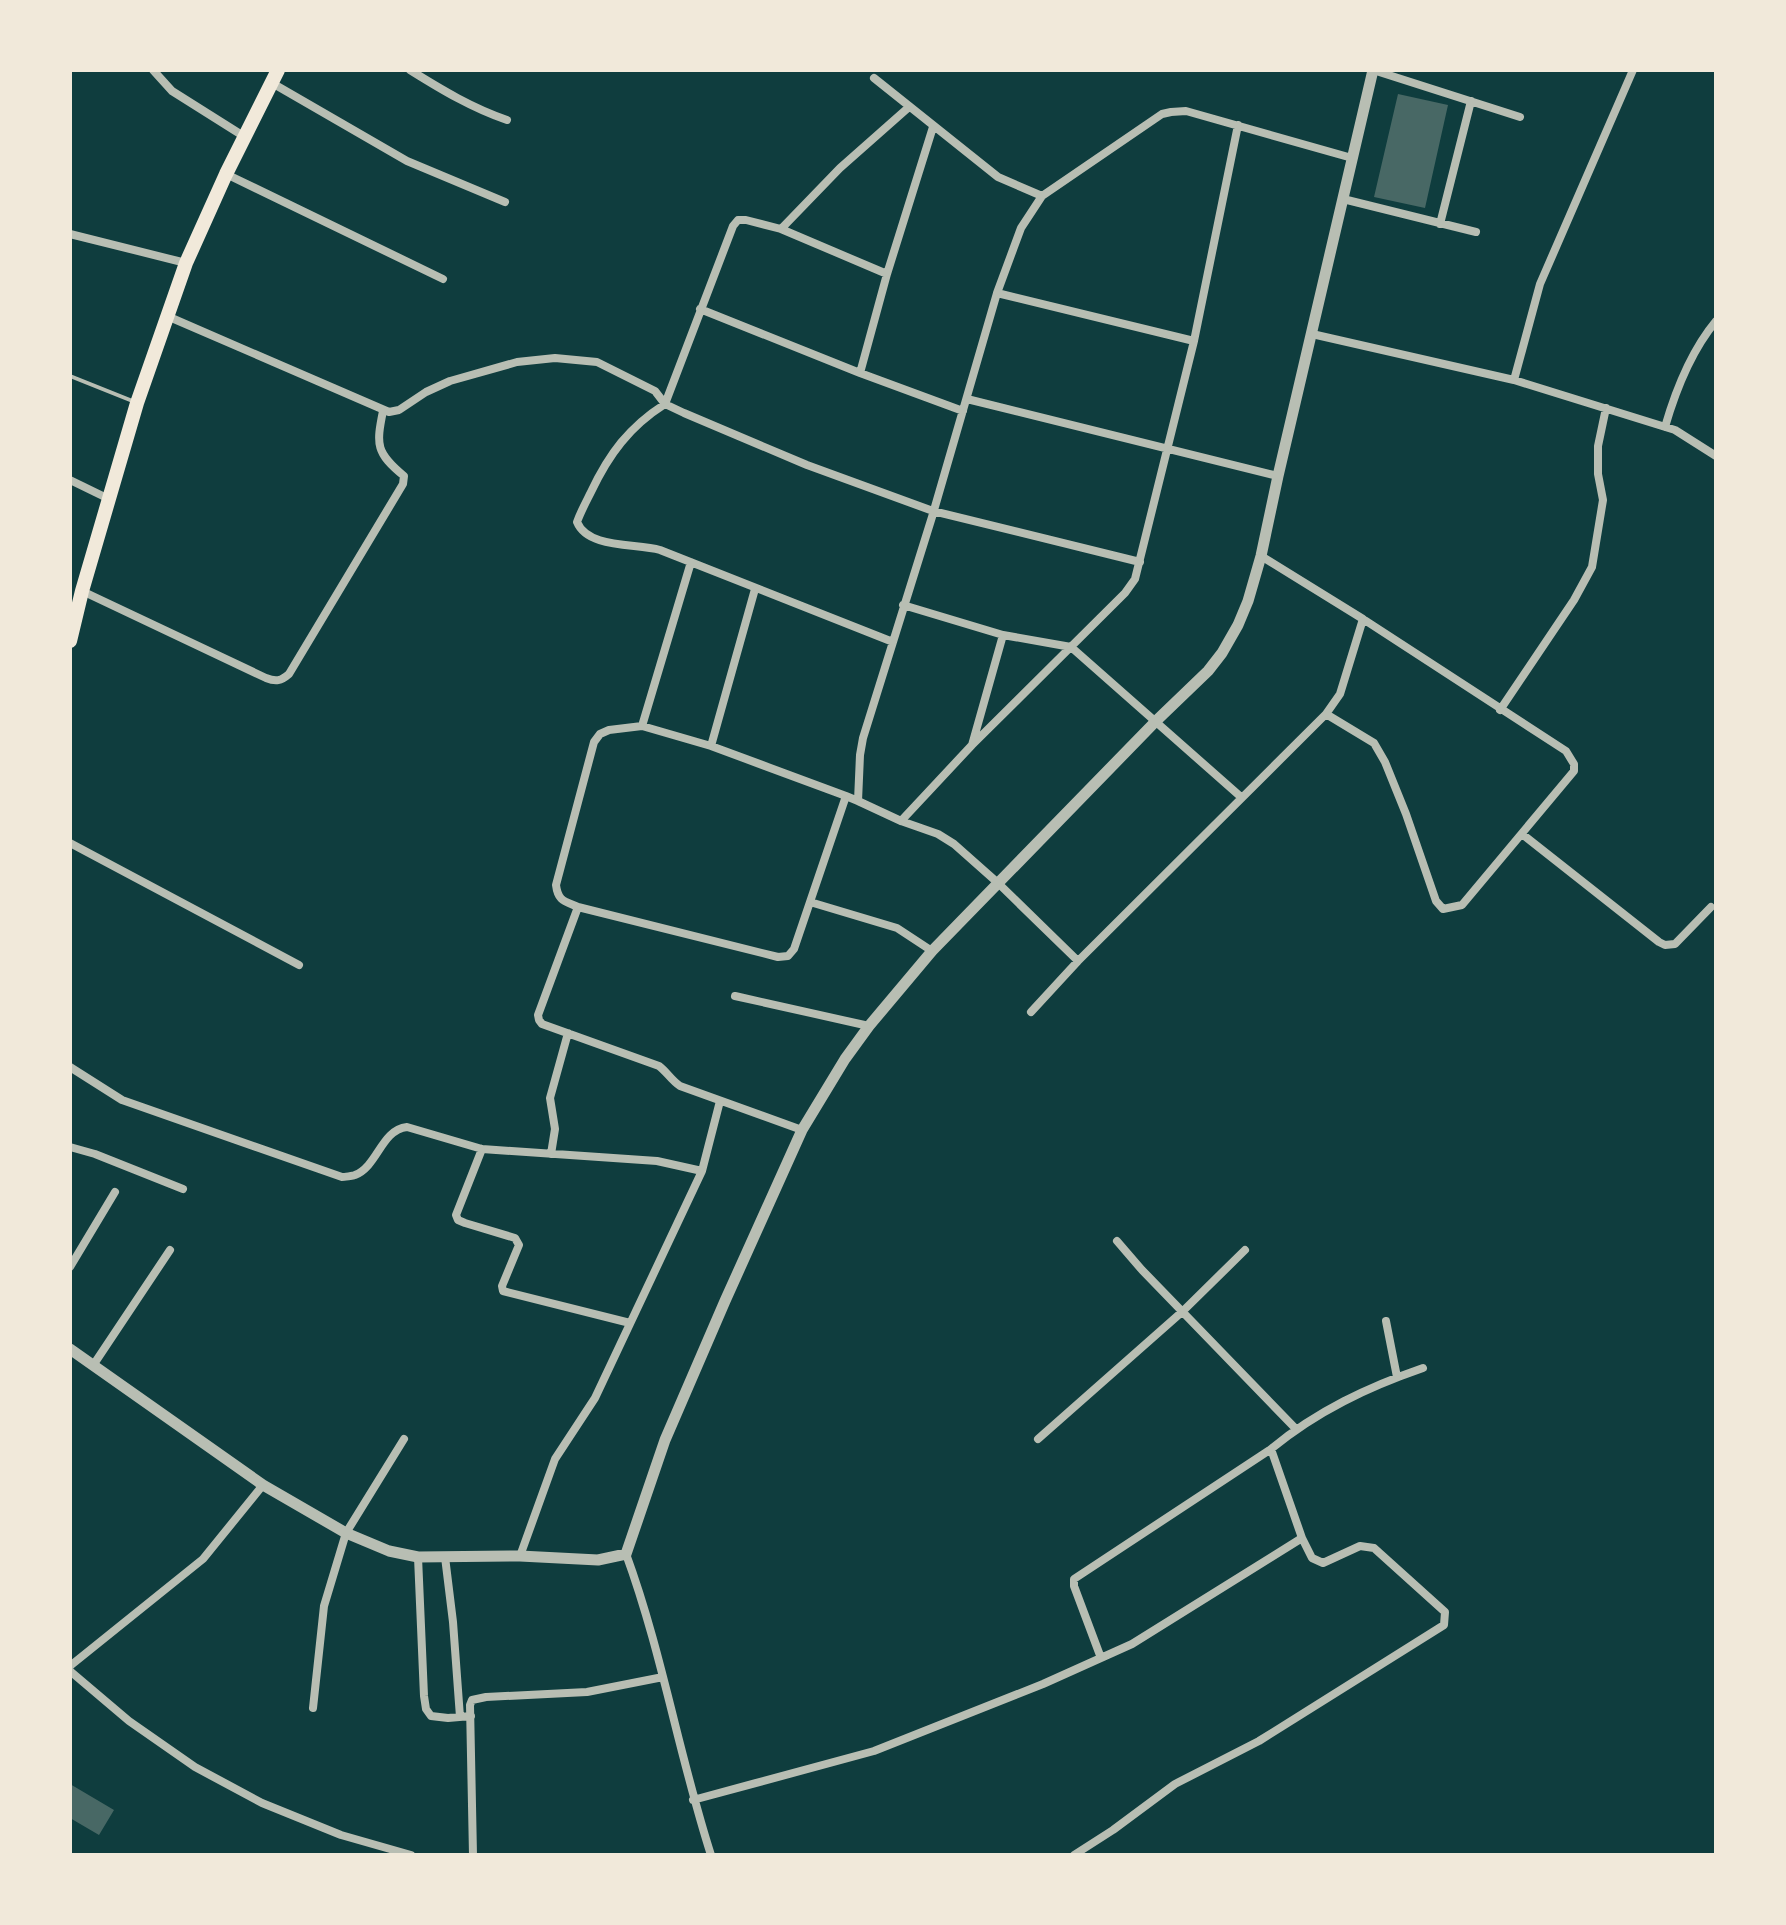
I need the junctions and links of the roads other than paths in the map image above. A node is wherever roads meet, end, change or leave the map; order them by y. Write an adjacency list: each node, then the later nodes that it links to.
1 (153, 70): 13 (street)
2 (410, 70): 10 (street)
3 (1373, 70): 7 (street); 14 (street)
4 (1633, 70): 34 (street)
5 (275, 76): 13 (highway); 18 (street)
6 (874, 78): 8 (street)
7 (1471, 101): 9 (street); 19 (street)
8 (909, 107): 12 (street); 20 (street)
9 (1520, 117)
10 (507, 120)
11 (1238, 125): 14 (street); 16 (street); 31 (street)
12 (933, 127): 16 (street); 24 (street)
13 (245, 137): 15 (highway)
14 (1352, 158): 17 (street)
15 (226, 174): 23 (highway); 25 (street)
16 (1042, 196): 26 (street)
17 (1343, 199): 19 (street); 30 (street)
18 (505, 202)
19 (1440, 224): 21 (street)
20 (781, 229): 24 (street); 27 (street)
21 (1476, 232)
22 (70, 234): 23 (street)
23 (186, 263): 28 (highway)
24 (887, 274): 32 (street)
25 (443, 279)
26 (997, 293): 31 (street); 35 (street)
27 (700, 309): 32 (street); 37 (street)
28 (167, 316): 36 (highway); 39 (street)
29 (1716, 321): 41 (street)
30 (1312, 334): 34 (street); 44 (street)
31 (1194, 341): 42 (street)
32 (860, 373): 40 (street)
33 (70, 376): 36 (lane)
34 (1514, 380): 38 (street)
35 (967, 399): 40 (street); 42 (street)
36 (137, 403): 46 (highway)
37 (665, 404): 39 (street); 47 (street); 49 (street)
38 (1606, 408): 41 (street); 59 (street)
39 (383, 411): 52 (street)
40 (963, 411): 47 (street)
41 (1665, 427): 43 (street)
42 (1168, 449): 44 (street); 50 (street)
43 (1716, 456)
44 (1278, 476): 48 (street)
45 (70, 480): 46 (street)
46 (109, 499): 52 (highway)
47 (933, 511): 50 (street); 53 (street)
48 (1261, 556): 54 (street); 61 (street)
49 (691, 562): 51 (street); 62 (street)
50 (1140, 562): 58 (street)
51 (755, 589): 57 (street); 64 (street)
52 (82, 591): 56 (highway)
53 (903, 605): 55 (street); 57 (street)
54 (1363, 619): 59 (street); 60 (street)
55 (1003, 635): 58 (street); 63 (street)
56 (70, 641)
57 (893, 642): 67 (street)
58 (1071, 647): 61 (street); 63 (street)
59 (1500, 710): 69 (street)
60 (1326, 714): 66 (street); 69 (street)
61 (1156, 721): 66 (street); 71 (street)
62 (642, 726): 64 (street); 73 (street)
63 (972, 745): 68 (street)
64 (711, 746): 65 (street)
65 (846, 796): 67 (street); 72 (street)
66 (1241, 797): 76 (street)
67 (858, 801): 68 (street)
68 (901, 821): 71 (street)
69 (1522, 834): 74 (street)
70 (70, 843): 77 (street)
71 (998, 883): 75 (street); 76 (street)
72 (810, 902): 73 (street); 75 (street)
73 (578, 907): 81 (street)
74 (1711, 907)
75 (932, 951): 80 (street)
76 (1078, 961): 79 (street)
77 (299, 965)
78 (735, 996): 80 (street)
79 (1031, 1012)
80 (869, 1026): 84 (street)
81 (568, 1033): 83 (street); 87 (street)
82 (70, 1067): 86 (street)
83 (720, 1101): 84 (street); 88 (street)
84 (802, 1130): 109 (street)
85 (70, 1147): 89 (street)
86 (482, 1149): 87 (street); 97 (street)
87 (551, 1154): 88 (street)
88 (702, 1171): 97 (street)
89 (183, 1189)
90 (115, 1192): 94 (street)
91 (1117, 1241): 95 (street)
92 (170, 1250): 99 (street)
93 (1245, 1250): 95 (street)
94 (70, 1267)
95 (1183, 1311): 102 (street); 104 (street)
96 (1386, 1321): 101 (street)
97 (630, 1323): 110 (street)
98 (70, 1349): 99 (street)
99 (94, 1364): 106 (street)
100 (1423, 1368): 101 (street)
101 (1397, 1377): 102 (street)
102 (1295, 1428): 105 (street)
103 (404, 1439): 107 (street)
104 (1038, 1439)
105 (1271, 1449): 108 (street); 113 (street)
106 (263, 1485): 107 (street); 114 (street)
107 (346, 1533): 111 (street); 116 (street)
108 (1302, 1538): 113 (street); 123 (street)
109 (626, 1554): 110 (street); 115 (street)
110 (520, 1556): 112 (street)
111 (418, 1557): 112 (street); 118 (street)
112 (445, 1557): 118 (street)
113 (1101, 1658): 119 (street)
114 (70, 1668): 120 (street)
115 (663, 1677): 117 (street); 119 (street)
116 (313, 1708)
117 (471, 1716): 118 (street); 121 (street)
118 (460, 1717)
119 (693, 1800): 122 (street)
120 (411, 1855)
121 (473, 1855)
122 (711, 1855)
123 (1074, 1855)

